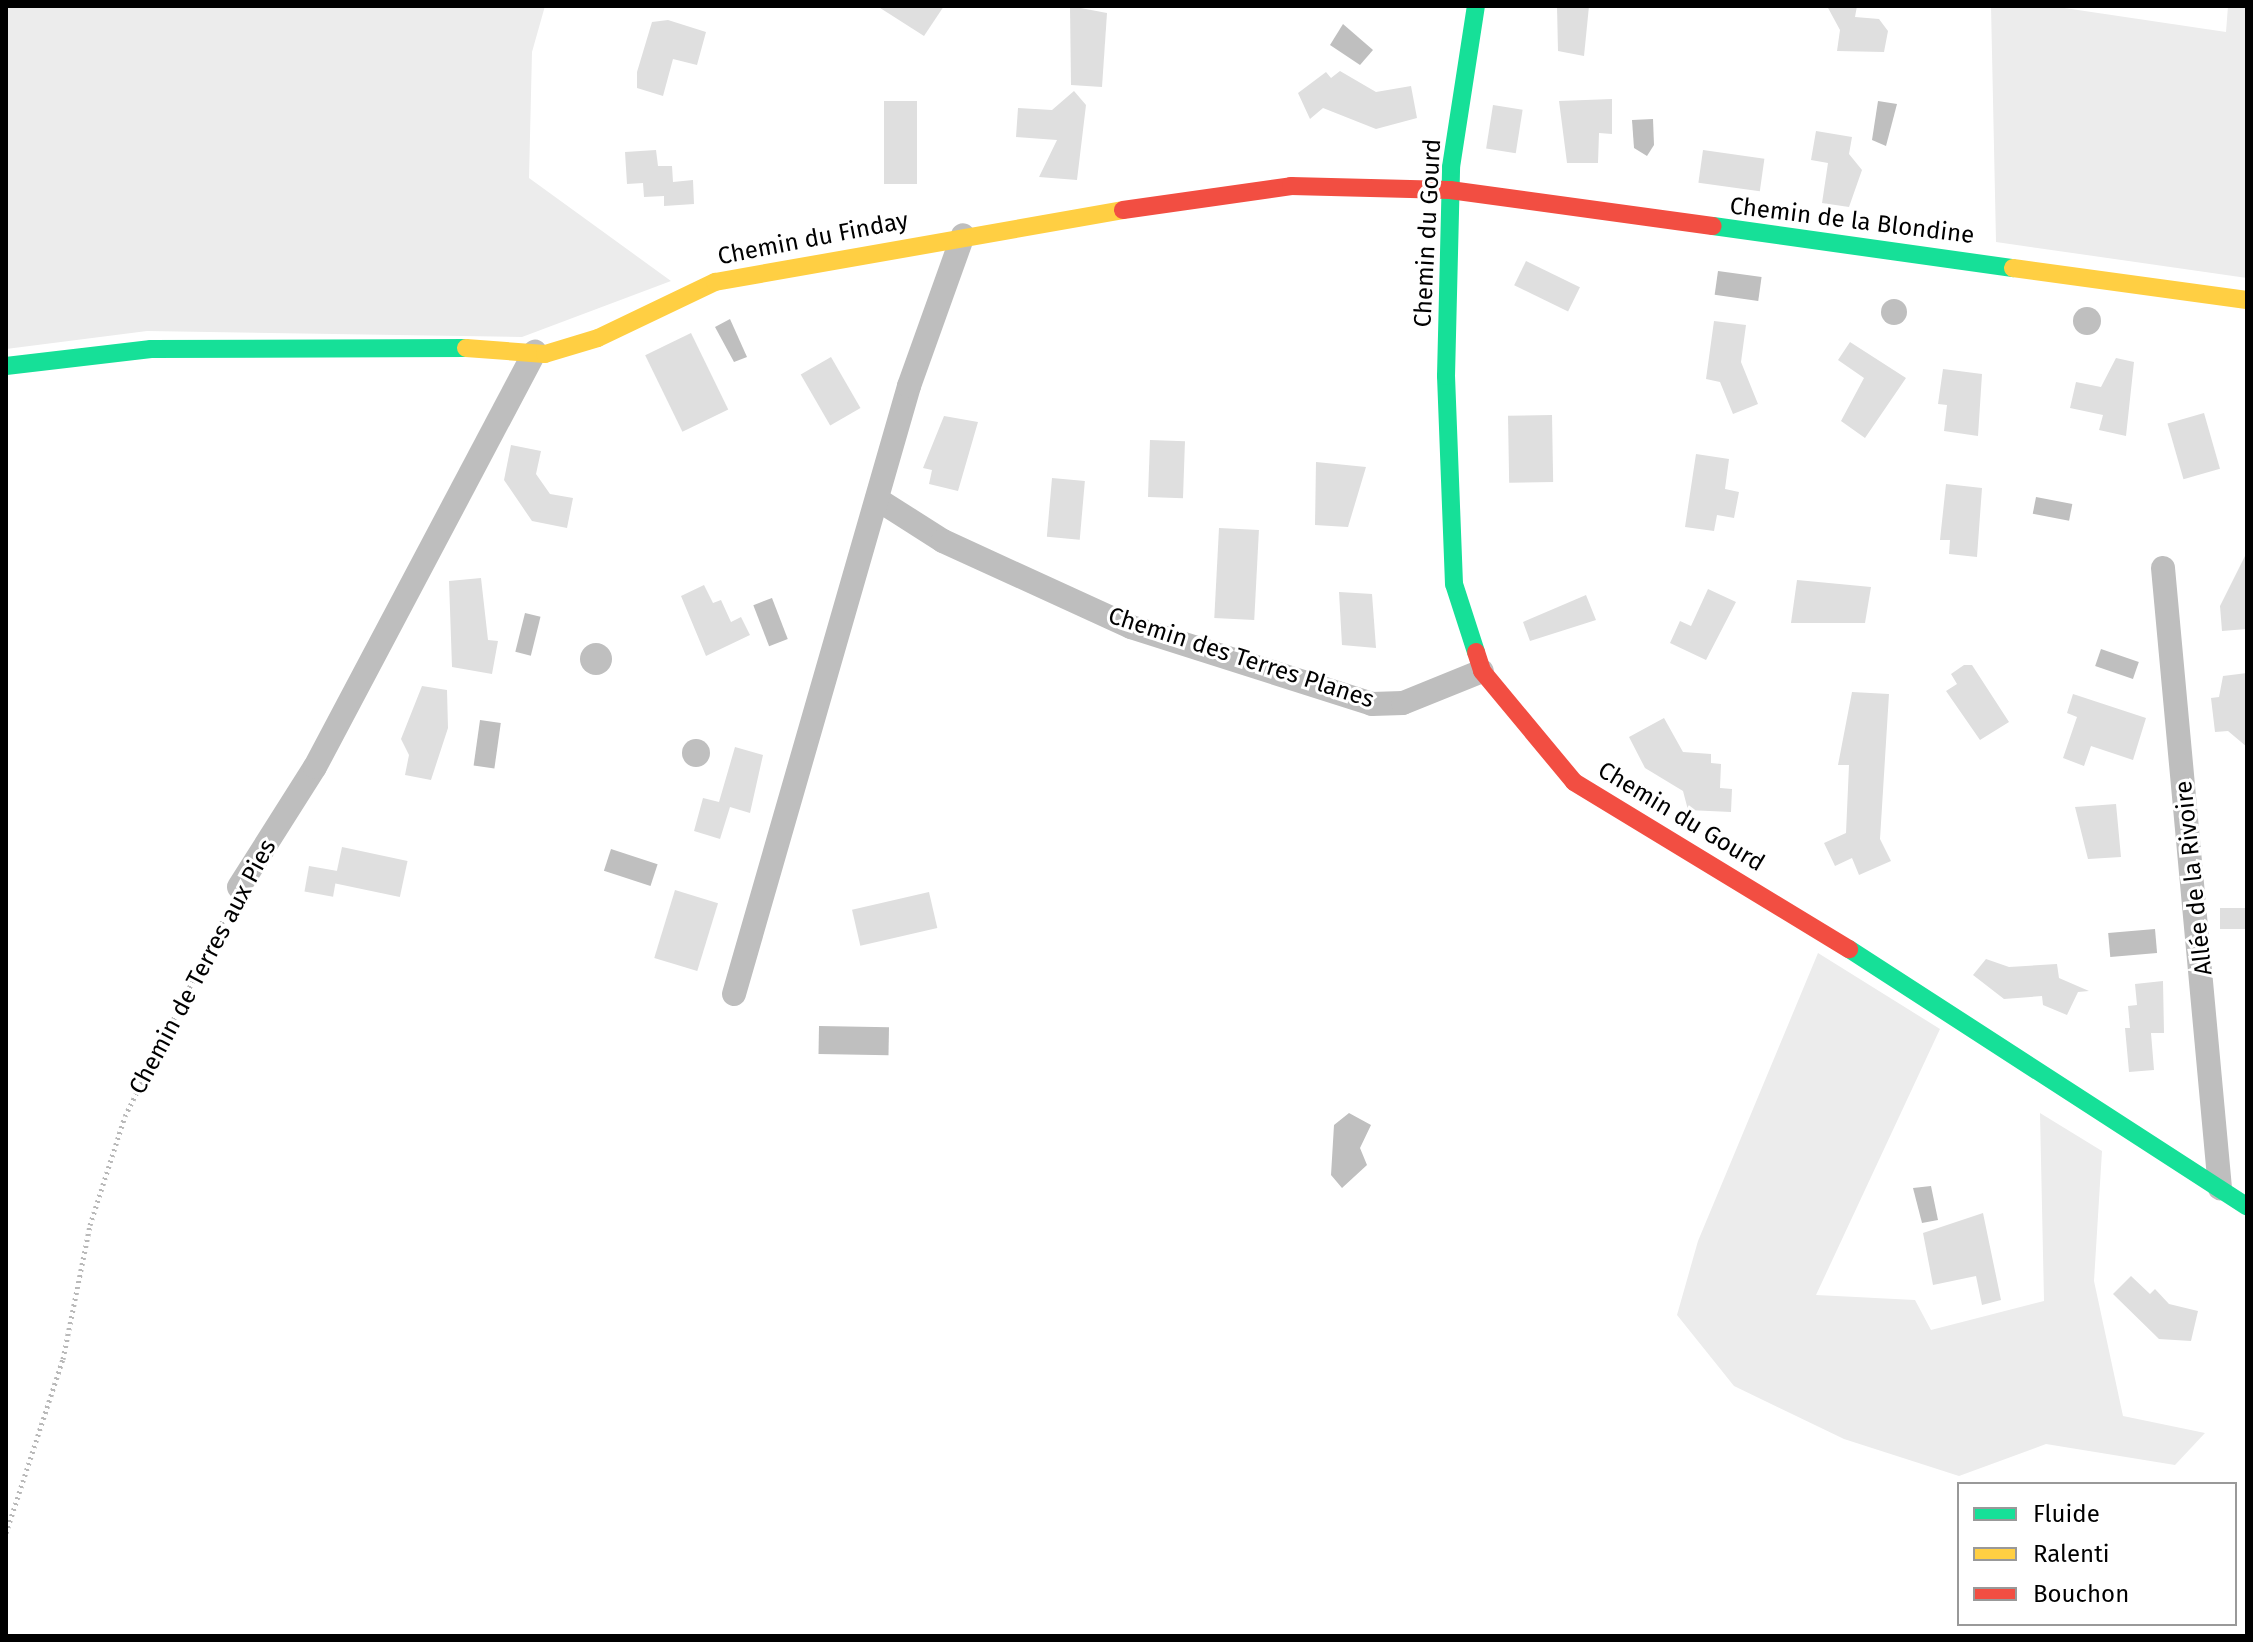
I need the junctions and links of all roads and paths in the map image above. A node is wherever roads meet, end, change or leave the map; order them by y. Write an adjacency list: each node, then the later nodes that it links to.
1 (1476, 6): 2 (street, Chemin du Gourd)
2 (1450, 190): 3 (street, Chemin du Finday); 4 (street, Chemin de la Blondine); 9 (street, Chemin du Gourd)
3 (963, 235): 5 (street, Chemin du Finday); 7 (street)
4 (2247, 300)
5 (535, 352): 6 (street, Chemin du Finday); 10 (street, Chemin de Terres aux Pies)
6 (6, 366)
7 (877, 499): 9 (street, Chemin des Terres Planes); 11 (street)
8 (2163, 568): 12 (street, Allée de la Rivoire)
9 (1482, 671): 12 (street, Chemin du Gourd)
10 (239, 887): 14 (path, Chemin de Terres aux Pies)
11 (734, 994)
12 (2220, 1188): 13 (street, Chemin du Gourd)
13 (2247, 1206)
14 (6, 1533)

